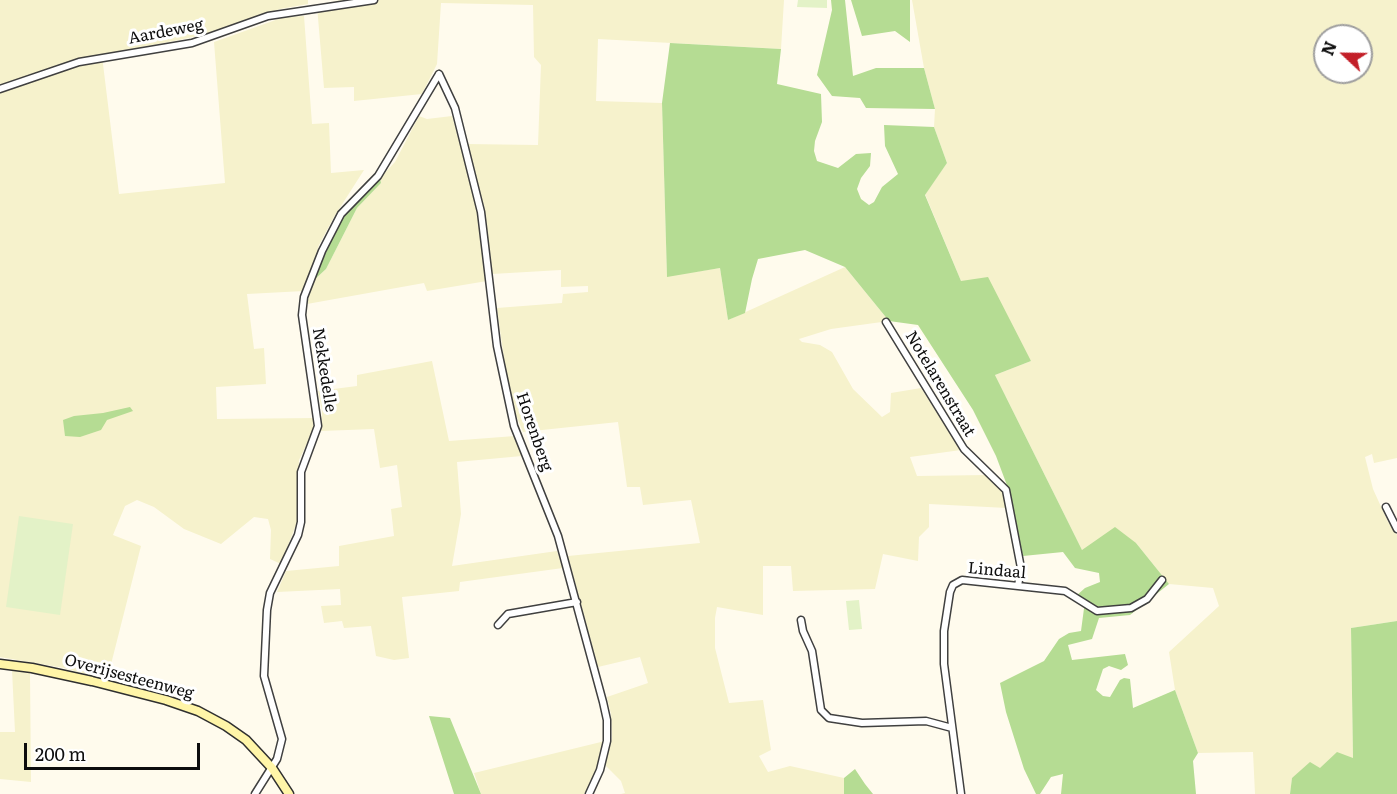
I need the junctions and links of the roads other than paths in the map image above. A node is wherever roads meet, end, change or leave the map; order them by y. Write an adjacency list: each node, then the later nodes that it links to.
1 (374, 0): 3 (street, Aardeweg)
2 (439, 74): 9 (street, Horenberg); 14 (street, Nekkedelle)
3 (0, 89)
4 (886, 322): 8 (street, Notelarenstraat)
5 (1386, 507): 6 (street)
6 (1397, 529)
7 (1162, 580): 8 (street, Lindaal)
8 (1018, 586): 13 (street, Lindaal)
9 (577, 602): 11 (street); 17 (street, Horenberg)
10 (801, 620): 13 (street)
11 (498, 625)
12 (0, 664): 14 (street, Overijsesteenweg)
13 (952, 728): 18 (street, Lindaal)
14 (272, 768): 15 (street, Nekkedelle); 16 (street, Overijsesteenweg)
15 (255, 794)
16 (289, 794)
17 (589, 794)
18 (961, 794)

